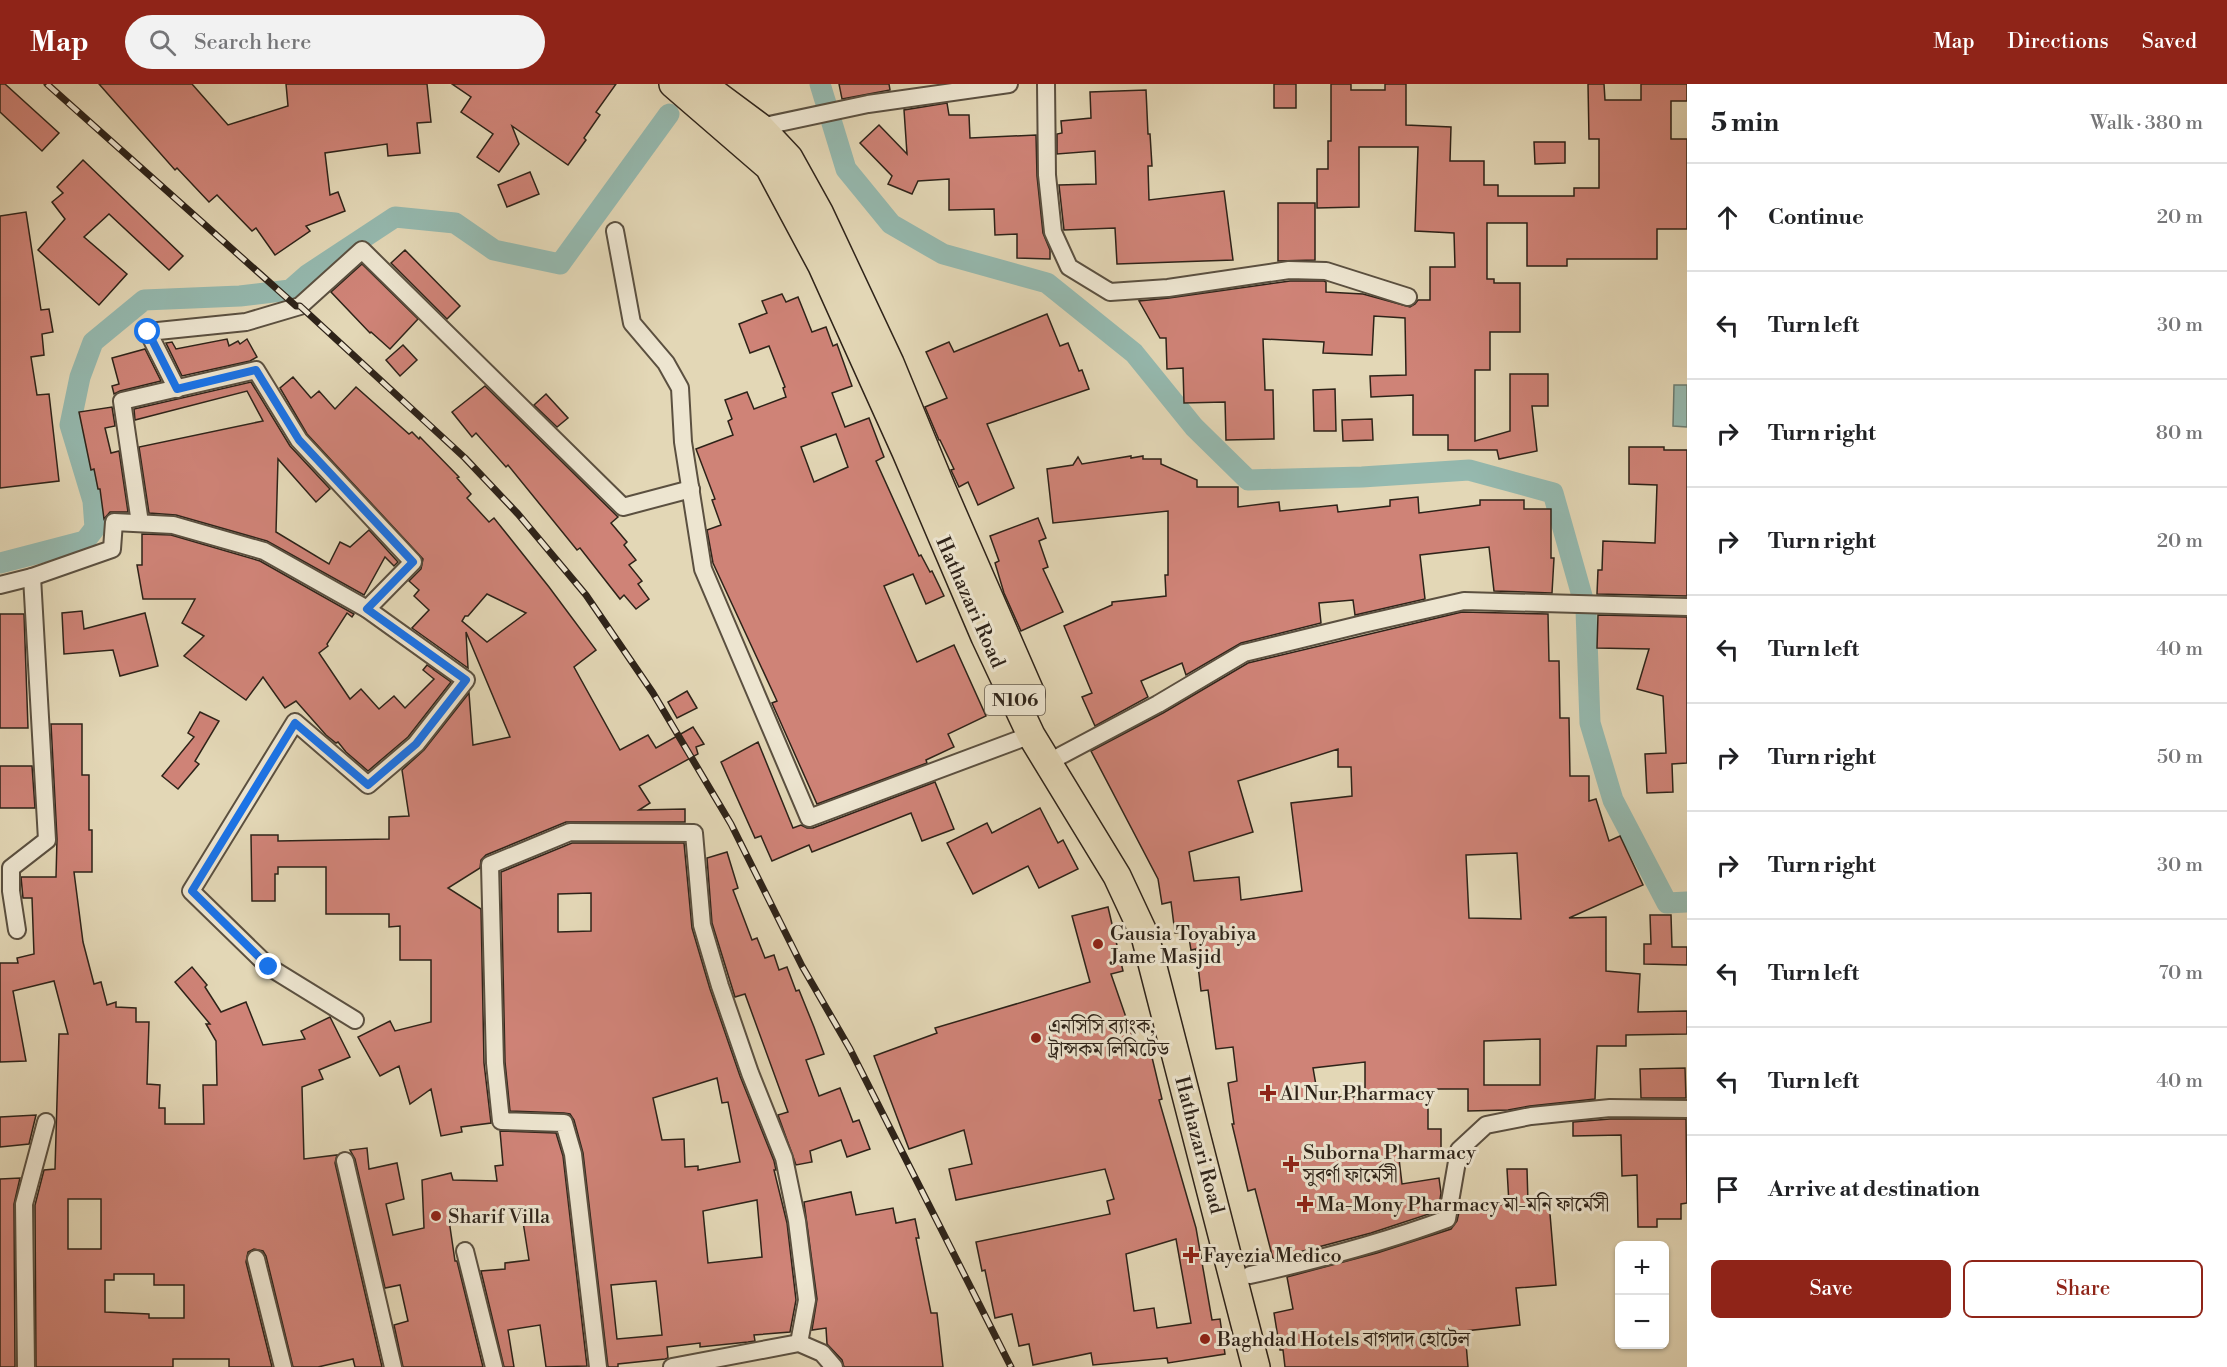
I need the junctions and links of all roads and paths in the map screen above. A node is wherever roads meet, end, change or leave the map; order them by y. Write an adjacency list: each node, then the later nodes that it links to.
1 (672, 84): 15 (highway, Hathazari Road / N106)
2 (702, 84): 5 (highway, Hathazari Road / N106)
3 (1009, 84): 5 (street)
4 (1046, 84): 7 (street)
5 (760, 127): 16 (highway, Hathazari Road / N106)
6 (615, 231): 9 (street)
7 (1408, 297)
8 (177, 389): 9 (street); 10 (street); 14 (street)
9 (691, 489): 15 (street)
10 (140, 523): 11 (street); 14 (street)
11 (32, 577): 12 (street); 17 (street)
12 (0, 585)
13 (1687, 607): 16 (street)
14 (367, 609): 18 (street)
15 (1031, 735): 33 (highway, Hathazari Road / N106)
16 (1060, 756): 24 (highway, Hathazari Road / N106)
17 (17, 930)
18 (355, 1020)
19 (1687, 1109): 24 (street)
20 (46, 1122): 26 (street)
21 (345, 1161): 28 (street)
22 (465, 1251): 29 (street)
23 (256, 1258): 27 (street)
24 (1250, 1275): 34 (highway, Hathazari Road / N106)
25 (799, 1343): 30 (street); 31 (street); 32 (street)
26 (26, 1367)
27 (283, 1367)
28 (393, 1367)
29 (494, 1367)
30 (598, 1367)
31 (672, 1367)
32 (834, 1367)
33 (1256, 1367)
34 (1272, 1367)

